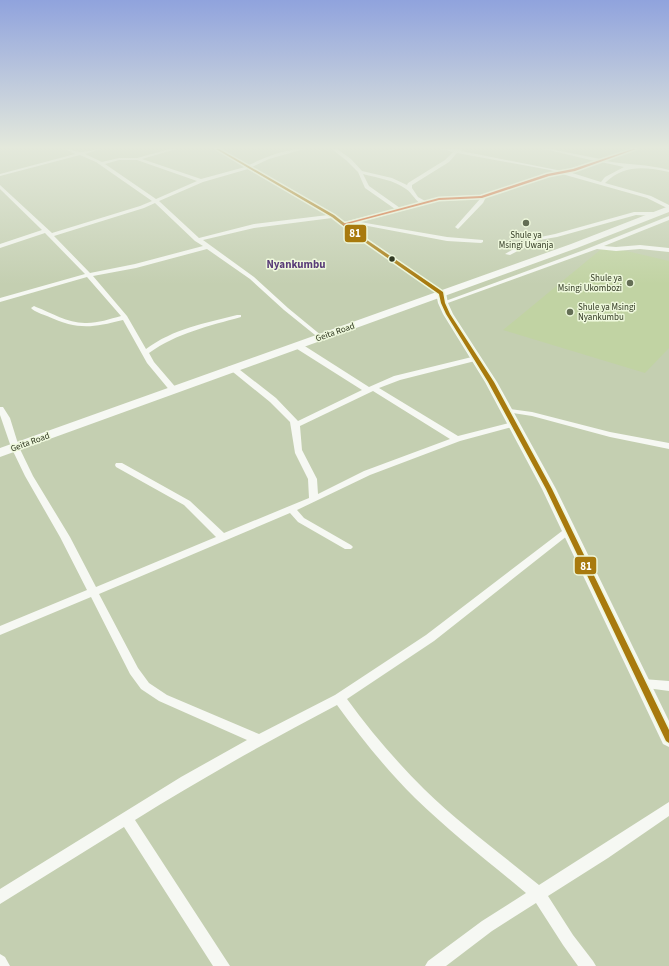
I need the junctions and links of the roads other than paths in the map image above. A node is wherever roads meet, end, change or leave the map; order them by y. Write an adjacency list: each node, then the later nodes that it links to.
1 (8, 194): 18 (street)
2 (145, 194): 10 (street)
3 (173, 194): 10 (street)
4 (295, 194): 14 (street)
5 (377, 194): 12 (street)
6 (413, 194): 11 (street)
7 (488, 194): 9 (street)
8 (639, 194): 13 (street)
9 (485, 195): 11 (street); 17 (street)
10 (156, 202): 18 (street); 19 (street)
11 (424, 203): 12 (street)
12 (399, 209): 15 (street)
13 (666, 212): 22 (street); 25 (street); 27 (highway, Geita Road)
14 (333, 216): 16 (street); 19 (street)
15 (352, 222): 16 (street); 20 (street)
16 (344, 224): 27 (street)
17 (458, 227)
18 (48, 233): 21 (street); 26 (street)
19 (197, 240): 23 (street)
20 (481, 241)
21 (0, 246)
22 (597, 246): 24 (street); 27 (street)
23 (207, 247): 26 (street); 32 (street)
24 (669, 250)
25 (508, 254)
26 (88, 275): 28 (street); 31 (street)
27 (442, 298): 32 (highway, Geita Road); 35 (main road)
28 (0, 300)
29 (34, 308): 31 (street)
30 (239, 316): 34 (street)
31 (125, 317): 34 (street)
32 (320, 337): 33 (highway, Geita Road)
33 (297, 345): 36 (highway, Geita Road); 37 (street)
34 (145, 353): 38 (street)
35 (476, 358): 37 (street); 40 (main road)
36 (232, 368): 38 (highway, Geita Road); 43 (street)
37 (370, 389): 43 (street); 44 (street)
38 (174, 390): 46 (highway, Geita Road)
39 (0, 409): 41 (street)
40 (506, 410): 42 (main road); 45 (street)
41 (3, 418): 46 (street)
42 (512, 424): 44 (street); 51 (main road)
43 (296, 425): 49 (street)
44 (456, 439): 49 (street)
45 (669, 446)
46 (15, 447): 47 (highway, Geita Road); 54 (street)
47 (0, 452)
48 (119, 465): 52 (street)
49 (313, 500): 50 (street)
50 (291, 509): 52 (street); 53 (street)
51 (569, 530): 56 (main road); 58 (street)
52 (223, 538): 54 (street)
53 (348, 547)
54 (93, 592): 55 (street); 60 (street)
55 (0, 631)
56 (643, 684): 57 (street); 59 (main road)
57 (669, 686)
58 (339, 698): 60 (street); 63 (street)
59 (669, 739)
60 (259, 740): 62 (street)
61 (669, 808): 63 (street)
62 (126, 818): 64 (street); 67 (street)
63 (539, 894): 68 (street); 69 (street)
64 (0, 897)
65 (0, 962): 66 (street)
66 (2, 966)
67 (222, 966)
68 (433, 966)
69 (588, 966)

